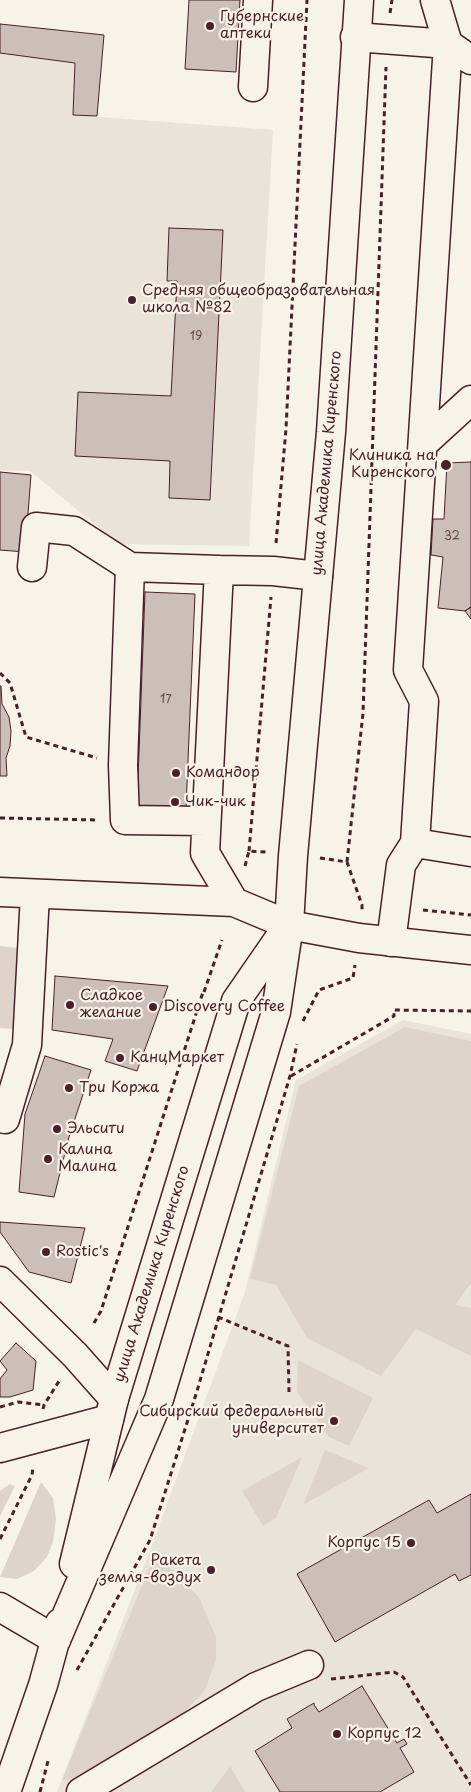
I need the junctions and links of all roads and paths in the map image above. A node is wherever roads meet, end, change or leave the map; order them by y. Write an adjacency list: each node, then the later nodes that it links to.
1 (258, 0): 10 (main road)
2 (307, 0): 16 (path)
3 (359, 0): 6 (main road, улица Академика Киренского)
4 (392, 0): 7 (path)
5 (434, 0): 8 (main road)
6 (355, 37): 7 (main road); 17 (main road, улица Академика Киренского)
7 (387, 39): 8 (main road); 28 (path)
8 (448, 44): 9 (main road); 12 (main road)
9 (471, 60)
10 (253, 87)
11 (471, 400): 12 (main road)
12 (423, 444): 23 (main road)
13 (32, 567): 14 (main road)
14 (130, 567): 15 (main road); 19 (main road)
15 (219, 570): 16 (main road); 22 (main road)
16 (273, 571): 17 (main road); 24 (path)
17 (318, 576): 34 (main road, улица Академика Киренского)
18 (0, 673): 19 (path)
19 (124, 765): 21 (main road)
20 (0, 818): 21 (path)
21 (125, 820): 22 (main road)
22 (205, 821): 32 (main road)
23 (415, 843): 26 (main road); 36 (main road)
24 (249, 852): 25 (path); 29 (path)
25 (268, 852)
26 (471, 852)
27 (320, 858): 28 (path)
28 (347, 862): 33 (path)
29 (244, 871)
30 (0, 892): 31 (main road)
31 (35, 894): 32 (main road); 43 (main road)
32 (234, 902): 34 (main road)
33 (362, 905)
34 (288, 925): 36 (main road); 52 (main road, улица Академика Киренского); 55 (main road, улица Академика Киренского)
35 (222, 940): 39 (path)
36 (391, 942): 37 (main road)
37 (471, 950)
38 (353, 978): 42 (path)
39 (203, 992): 40 (path); 48 (path)
40 (213, 995)
41 (471, 1011): 44 (path)
42 (301, 1026)
43 (11, 1060): 45 (main road)
44 (290, 1076)
45 (5, 1119)
46 (0, 1281): 52 (main road)
47 (218, 1317): 49 (path)
48 (94, 1323)
49 (289, 1392)
50 (44, 1405): 51 (path)
51 (0, 1407)
52 (112, 1409): 53 (main road); 55 (main road, улица Академика Киренского)
53 (0, 1448)
54 (0, 1607): 55 (main road)
55 (56, 1640): 58 (main road, улица Академика Киренского)
56 (317, 1672): 57 (path); 59 (main road)
57 (471, 1784)
58 (6, 1792)
59 (81, 1792)

